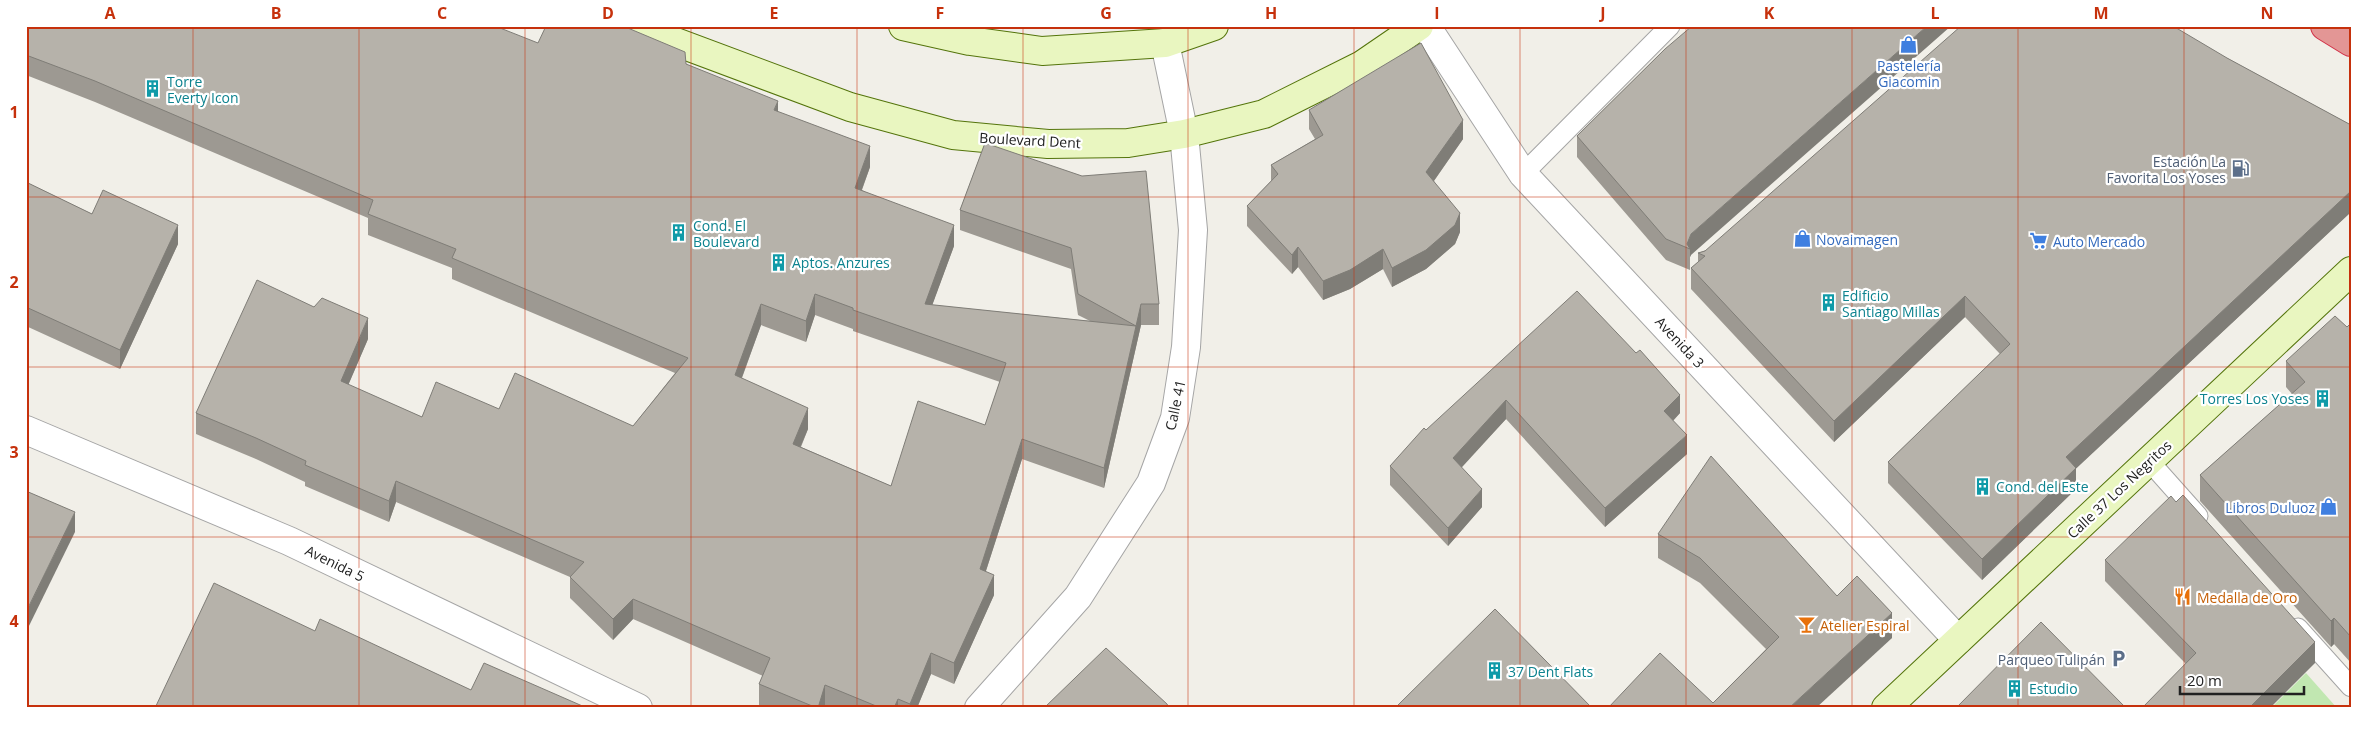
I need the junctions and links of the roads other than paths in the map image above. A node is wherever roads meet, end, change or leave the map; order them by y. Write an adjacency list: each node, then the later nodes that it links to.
1 (633, 26): 10 (street, Boulevard Dent)
2 (903, 26): 9 (street)
3 (1214, 26): 9 (street)
4 (1419, 26): 10 (street, Boulevard Dent)
5 (1426, 26): 11 (street, Avenida 3)
6 (1670, 26): 11 (lane)
7 (2325, 26): 8 (highway)
8 (2351, 42)
9 (1165, 43): 10 (street, Calle 41)
10 (1184, 134): 20 (street, Calle 41)
11 (1523, 174): 17 (street, Avenida 3)
12 (2351, 271): 14 (street, Calle 37 Los Negritos)
13 (26, 430): 19 (street, Avenida 5)
14 (2149, 461): 15 (lane); 17 (street, Calle 37 Los Negritos)
15 (2212, 532)
16 (2285, 613): 18 (lane)
17 (1958, 640): 21 (street, Calle 37 Los Negritos)
18 (2351, 687)
19 (638, 708)
20 (979, 708)
21 (1886, 708)

